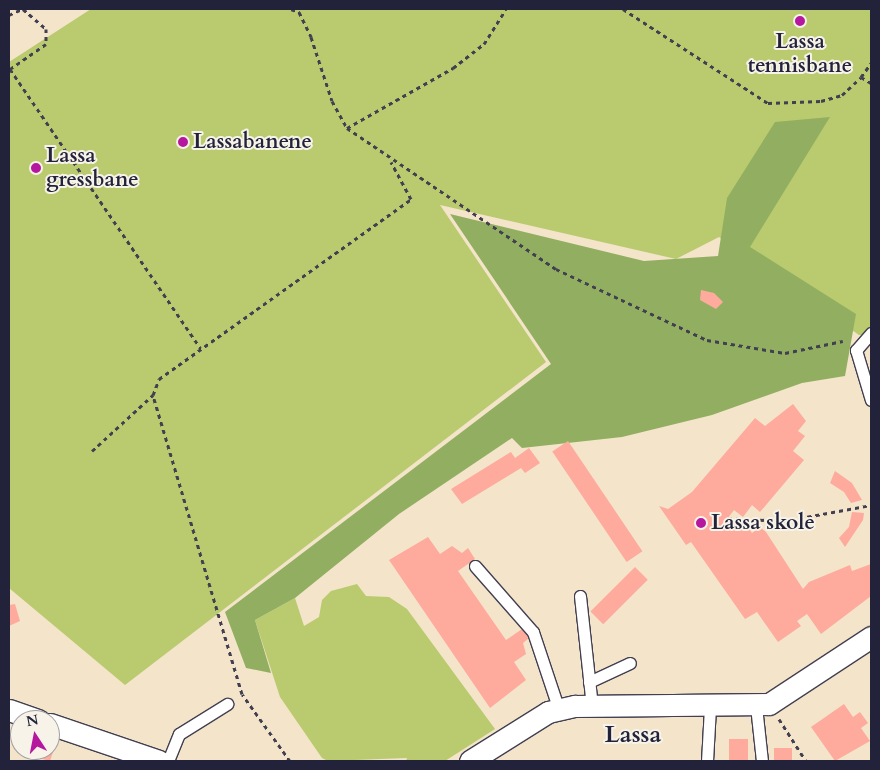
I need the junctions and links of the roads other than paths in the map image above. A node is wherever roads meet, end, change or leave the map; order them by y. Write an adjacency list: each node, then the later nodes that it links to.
1 (871, 332): 2 (lane)
2 (871, 400)
3 (475, 566): 12 (lane)
4 (580, 596): 7 (lane)
5 (871, 637): 9 (street)
6 (630, 663): 7 (lane)
7 (589, 682): 10 (lane)
8 (227, 704): 15 (lane)
9 (762, 705): 11 (street); 18 (lane)
10 (592, 706): 11 (street); 12 (street)
11 (710, 707): 17 (lane)
12 (559, 710): 16 (street)
13 (60, 727): 14 (street)
14 (159, 761)
15 (168, 761)
16 (470, 761)
17 (707, 761)
18 (762, 761)

